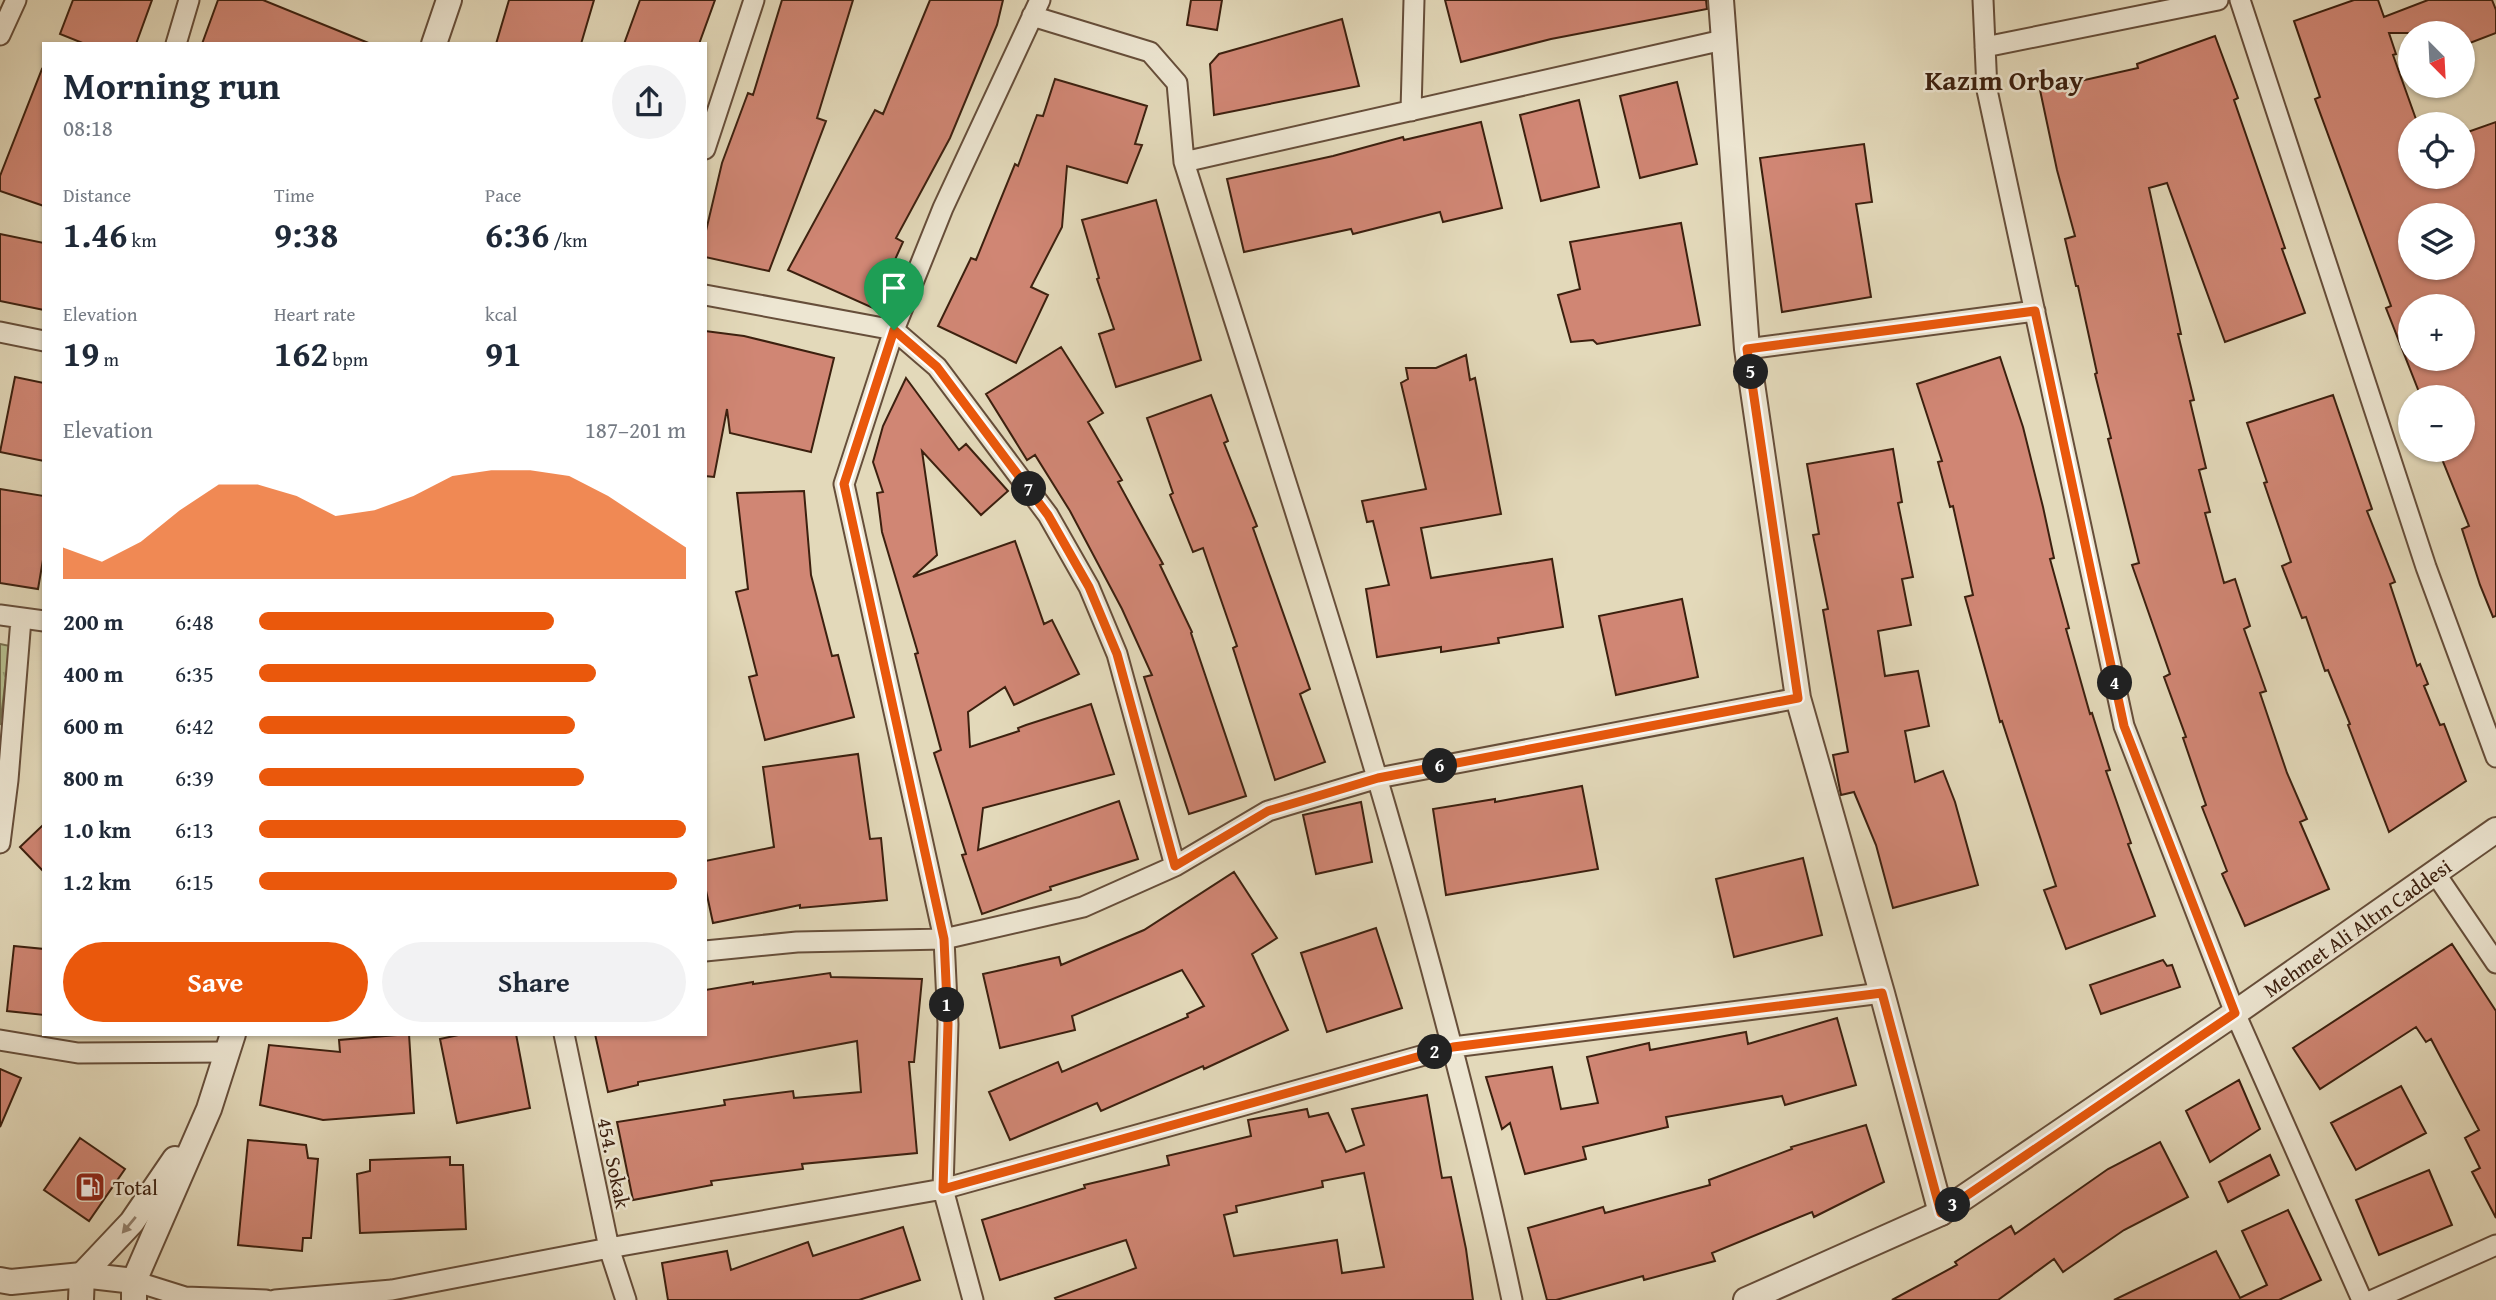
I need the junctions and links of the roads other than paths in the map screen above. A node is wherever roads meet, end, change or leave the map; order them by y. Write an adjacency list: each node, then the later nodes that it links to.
1 (16, 0): 11 (street)
2 (189, 0): 13 (street)
3 (449, 0): 14 (street)
4 (754, 0): 17 (street)
5 (1414, 0): 16 (street)
6 (1721, 0): 12 (street)
7 (1983, 0): 15 (street)
8 (2218, 0): 15 (street)
9 (2240, 0): 29 (street)
10 (1036, 8): 18 (street); 21 (street)
11 (0, 35)
12 (1723, 40): 16 (street); 24 (street)
13 (177, 42)
14 (435, 42)
15 (1985, 47): 20 (street)
16 (1411, 111): 18 (street)
17 (707, 143)
18 (1184, 162): 30 (street)
19 (707, 295): 21 (street)
20 (2035, 311): 24 (street); 39 (street)
21 (894, 330): 33 (street); 35 (street)
22 (0, 332): 23 (street)
23 (42, 341)
24 (1747, 349): 28 (street)
25 (0, 615): 26 (street)
26 (21, 619): 27 (street); 32 (street)
27 (42, 621)
28 (1798, 698): 30 (street); 38 (street)
29 (2496, 757)
30 (1378, 778): 33 (street); 43 (street)
31 (2496, 830): 34 (street, Mehmet Ali Altın Caddesi)
32 (0, 844)
33 (1175, 866): 35 (street)
34 (2435, 873): 37 (street); 39 (street, Mehmet Ali Altın Caddesi)
35 (944, 939): 36 (street); 45 (street)
36 (707, 951)
37 (2496, 963)
38 (1882, 993): 43 (street); 46 (street)
39 (2235, 1013): 46 (street, Mehmet Ali Altın Caddesi); 61 (street)
40 (564, 1036): 48 (street, 454. Sokak)
41 (0, 1040): 42 (street)
42 (230, 1043): 44 (street)
43 (1453, 1047): 45 (street); 59 (street)
44 (209, 1109): 49 (street, one-way to 49); 51 (street)
45 (943, 1189): 48 (street); 58 (street)
46 (1941, 1213): 60 (street, Mehmet Ali Altın Caddesi)
47 (2496, 1245): 62 (street)
48 (609, 1248): 56 (street); 57 (street, 454. Sokak)
49 (82, 1275): 50 (street); 51 (street); 54 (street)
50 (6, 1281): 53 (street)
51 (134, 1291): 52 (street)
52 (183, 1299): 55 (street)
53 (37, 1300)
54 (81, 1300)
55 (266, 1300)
56 (275, 1300)
57 (626, 1300)
58 (973, 1300)
59 (1512, 1300)
60 (1747, 1300)
61 (2362, 1300)
62 (2373, 1300)

